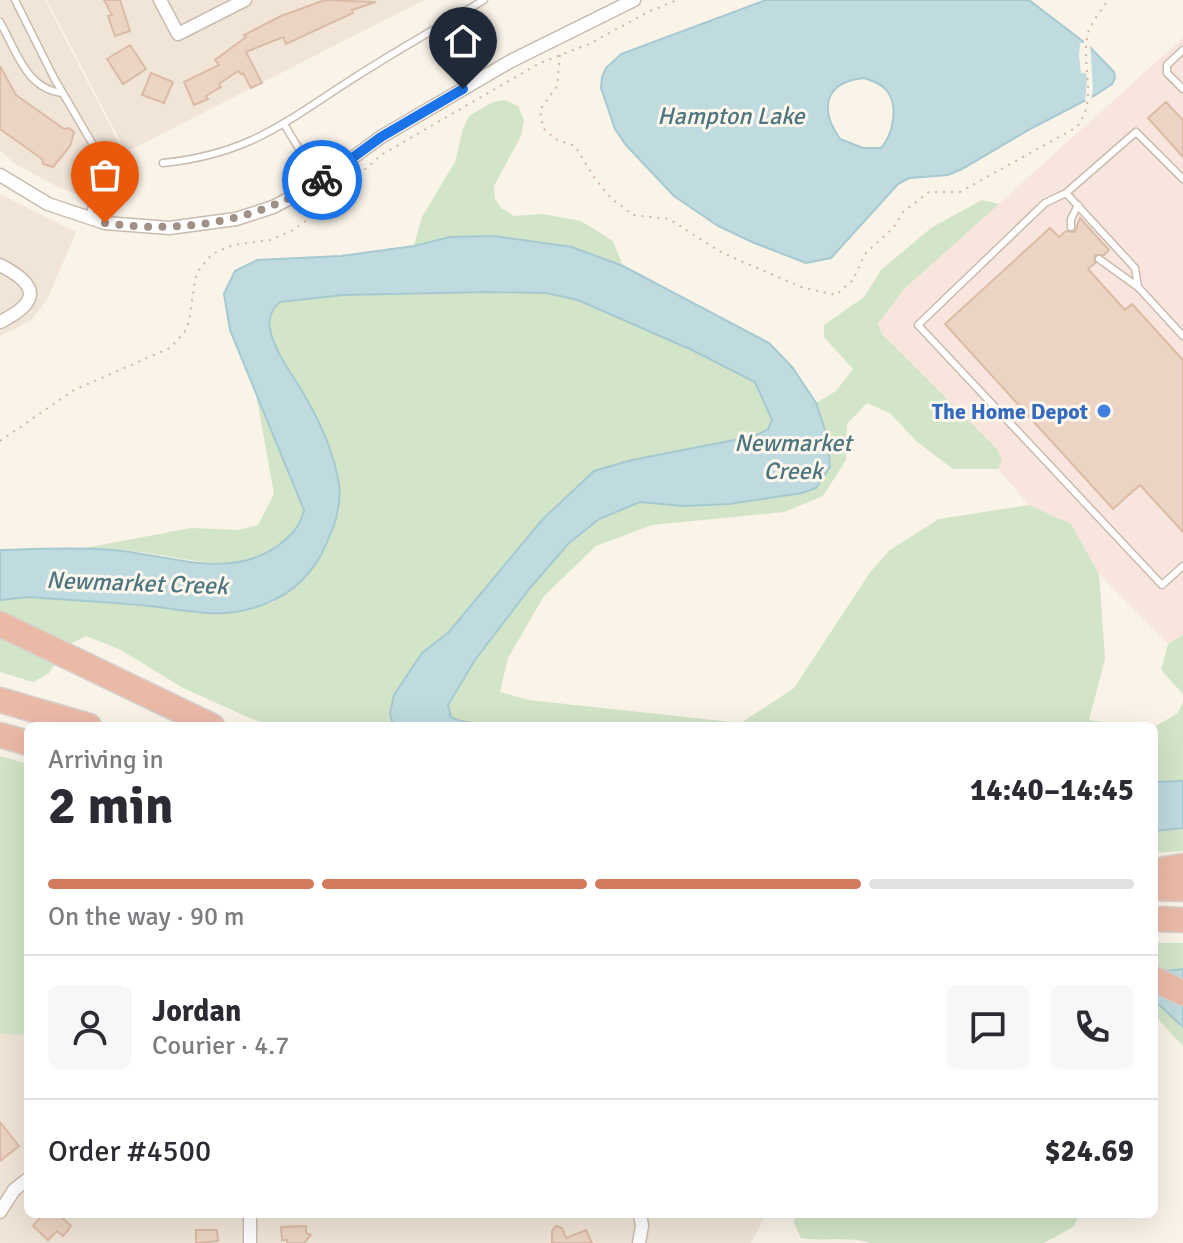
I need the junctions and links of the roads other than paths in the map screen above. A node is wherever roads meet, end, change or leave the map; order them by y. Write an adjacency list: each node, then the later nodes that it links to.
1 (15, 0): 9 (lane)
2 (160, 0): 3 (street)
3 (245, 0)
4 (484, 0): 10 (lane)
5 (634, 0): 14 (street)
6 (0, 22): 9 (lane)
7 (1183, 50): 8 (lane)
8 (1183, 89)
9 (62, 93): 17 (lane)
10 (284, 124): 11 (lane); 14 (lane)
11 (163, 163)
12 (1181, 173): 15 (lane)
13 (0, 175): 17 (street)
14 (319, 182): 17 (street)
15 (1066, 193): 16 (lane); 24 (lane)
16 (1078, 205): 18 (lane); 21 (lane)
17 (88, 219)
18 (1071, 227)
19 (1099, 259): 21 (lane)
20 (0, 265): 22 (street)
21 (1138, 287): 23 (lane)
22 (0, 322)
23 (1183, 336)
24 (1183, 566)
25 (0, 624): 28 (highway)
26 (0, 700): 27 (highway)
27 (75, 722)
28 (204, 722)
29 (0, 735): 30 (highway)
30 (24, 742)
31 (1183, 866): 32 (highway)
32 (1158, 870)
33 (1158, 888): 34 (highway)
34 (1183, 889)
35 (1158, 919): 36 (highway)
36 (1183, 920)
37 (1158, 981): 38 (highway)
38 (1183, 993)
39 (24, 1182): 40 (street)
40 (0, 1212)
41 (250, 1218): 43 (street)
42 (641, 1218): 44 (street)
43 (250, 1243)
44 (639, 1243)

